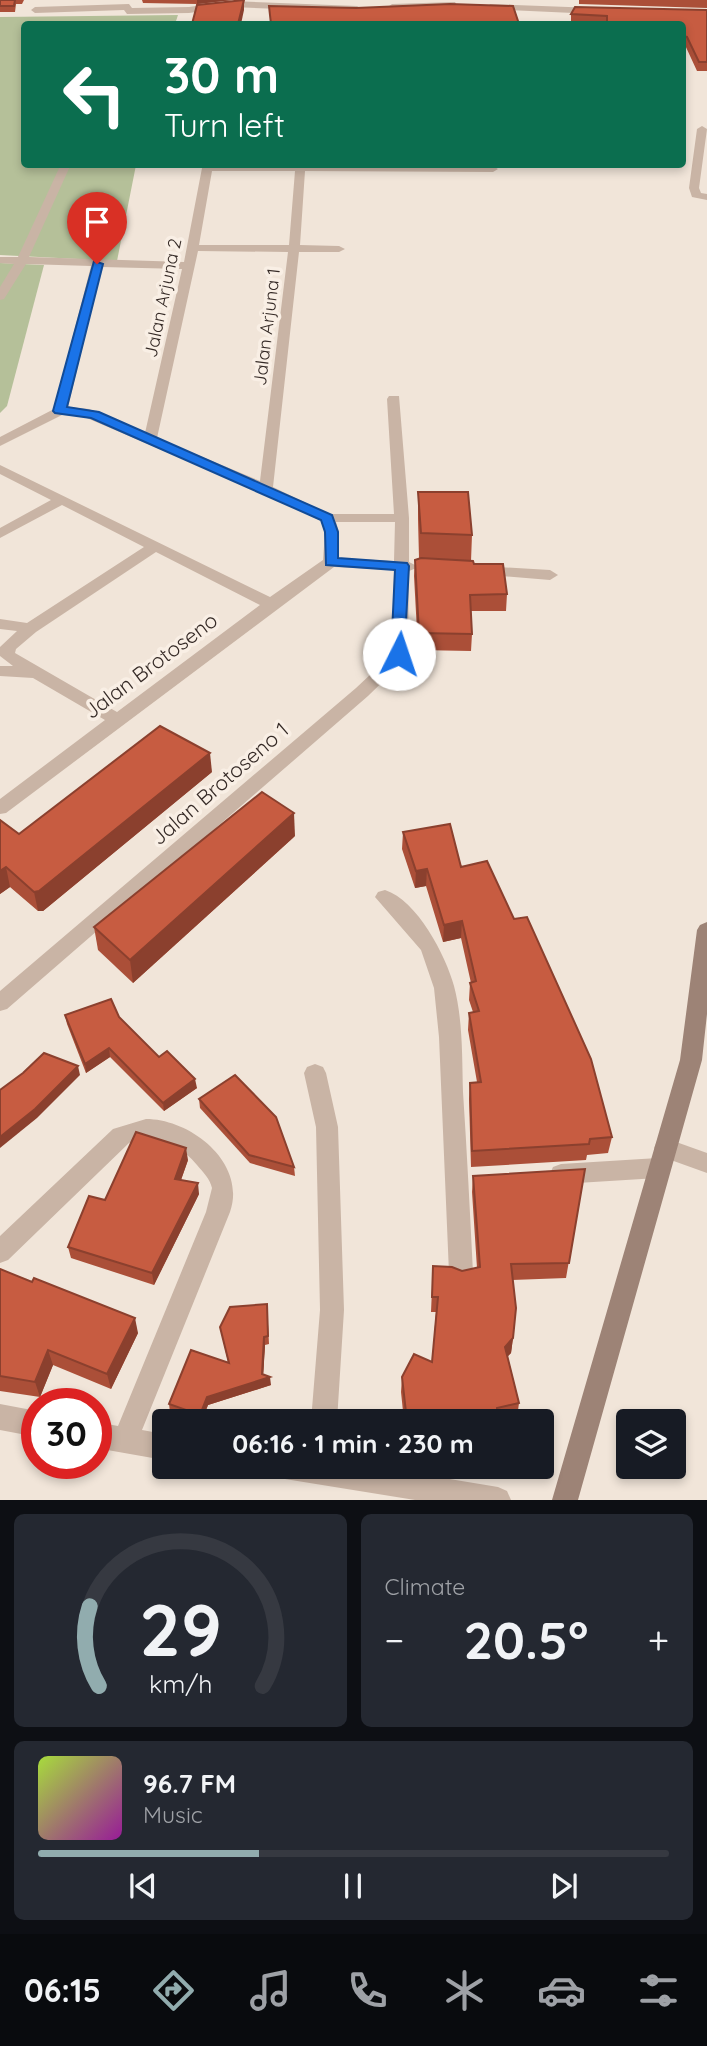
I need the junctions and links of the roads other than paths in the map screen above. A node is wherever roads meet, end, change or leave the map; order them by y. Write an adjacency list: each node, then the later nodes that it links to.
1 (537, 0): 8 (street)
2 (295, 3): 3 (street); 5 (street)
3 (469, 5)
4 (481, 6): 8 (street)
5 (128, 9): 6 (street)
6 (35, 10)
7 (604, 12): 8 (street)
8 (542, 13)
9 (700, 129): 14 (street)
10 (64, 168): 19 (street)
11 (209, 168): 15 (street, Jalan Arjuna 2)
12 (300, 168): 13 (street); 16 (street, Jalan Arjuna 1)
13 (494, 169)
14 (707, 197)
15 (193, 248): 16 (street); 21 (street, Jalan Arjuna 2)
16 (294, 249): 17 (street); 28 (street, Jalan Arjuna 1)
17 (339, 249)
18 (0, 260): 19 (street)
19 (22, 261): 20 (street); 22 (street)
20 (97, 264): 21 (street); 24 (street)
21 (189, 267): 25 (street, Jalan Arjuna 2)
22 (0, 296)
23 (394, 399): 31 (street, Jalan Brotoseno 1)
24 (60, 411): 25 (street); 26 (street)
25 (150, 441): 28 (street)
26 (0, 442)
27 (0, 469): 29 (street)
28 (266, 489): 30 (street)
29 (62, 499): 32 (street); 33 (street)
30 (327, 518): 31 (street); 34 (street)
31 (402, 518): 35 (street, Jalan Brotoseno 1)
32 (0, 534)
33 (154, 547): 39 (street); 41 (street)
34 (331, 562): 35 (street); 39 (street, Jalan Brotoseno)
35 (402, 566): 36 (street); 48 (street, Jalan Brotoseno 1)
36 (428, 568)
37 (469, 570): 38 (street)
38 (550, 575)
39 (271, 604): 44 (street, Jalan Brotoseno)
40 (0, 624): 41 (street)
41 (30, 628): 43 (street)
42 (0, 671): 43 (street)
43 (35, 673): 44 (street)
44 (118, 720): 45 (street, Jalan Brotoseno)
45 (0, 808)
46 (385, 897): 54 (street)
47 (707, 930): 50 (street)
48 (0, 1003)
49 (315, 1073): 57 (street)
50 (662, 1158): 51 (street); 52 (street); 65 (street)
51 (707, 1163)
52 (538, 1176)
53 (483, 1180): 54 (street)
54 (456, 1181): 56 (street)
55 (0, 1252): 61 (street)
56 (461, 1273)
57 (325, 1409)
58 (0, 1417): 59 (street)
59 (21, 1421)
60 (112, 1438): 61 (street)
61 (125, 1440): 62 (street)
62 (152, 1445)
63 (377, 1479): 64 (street)
64 (498, 1500)
65 (565, 1500)

